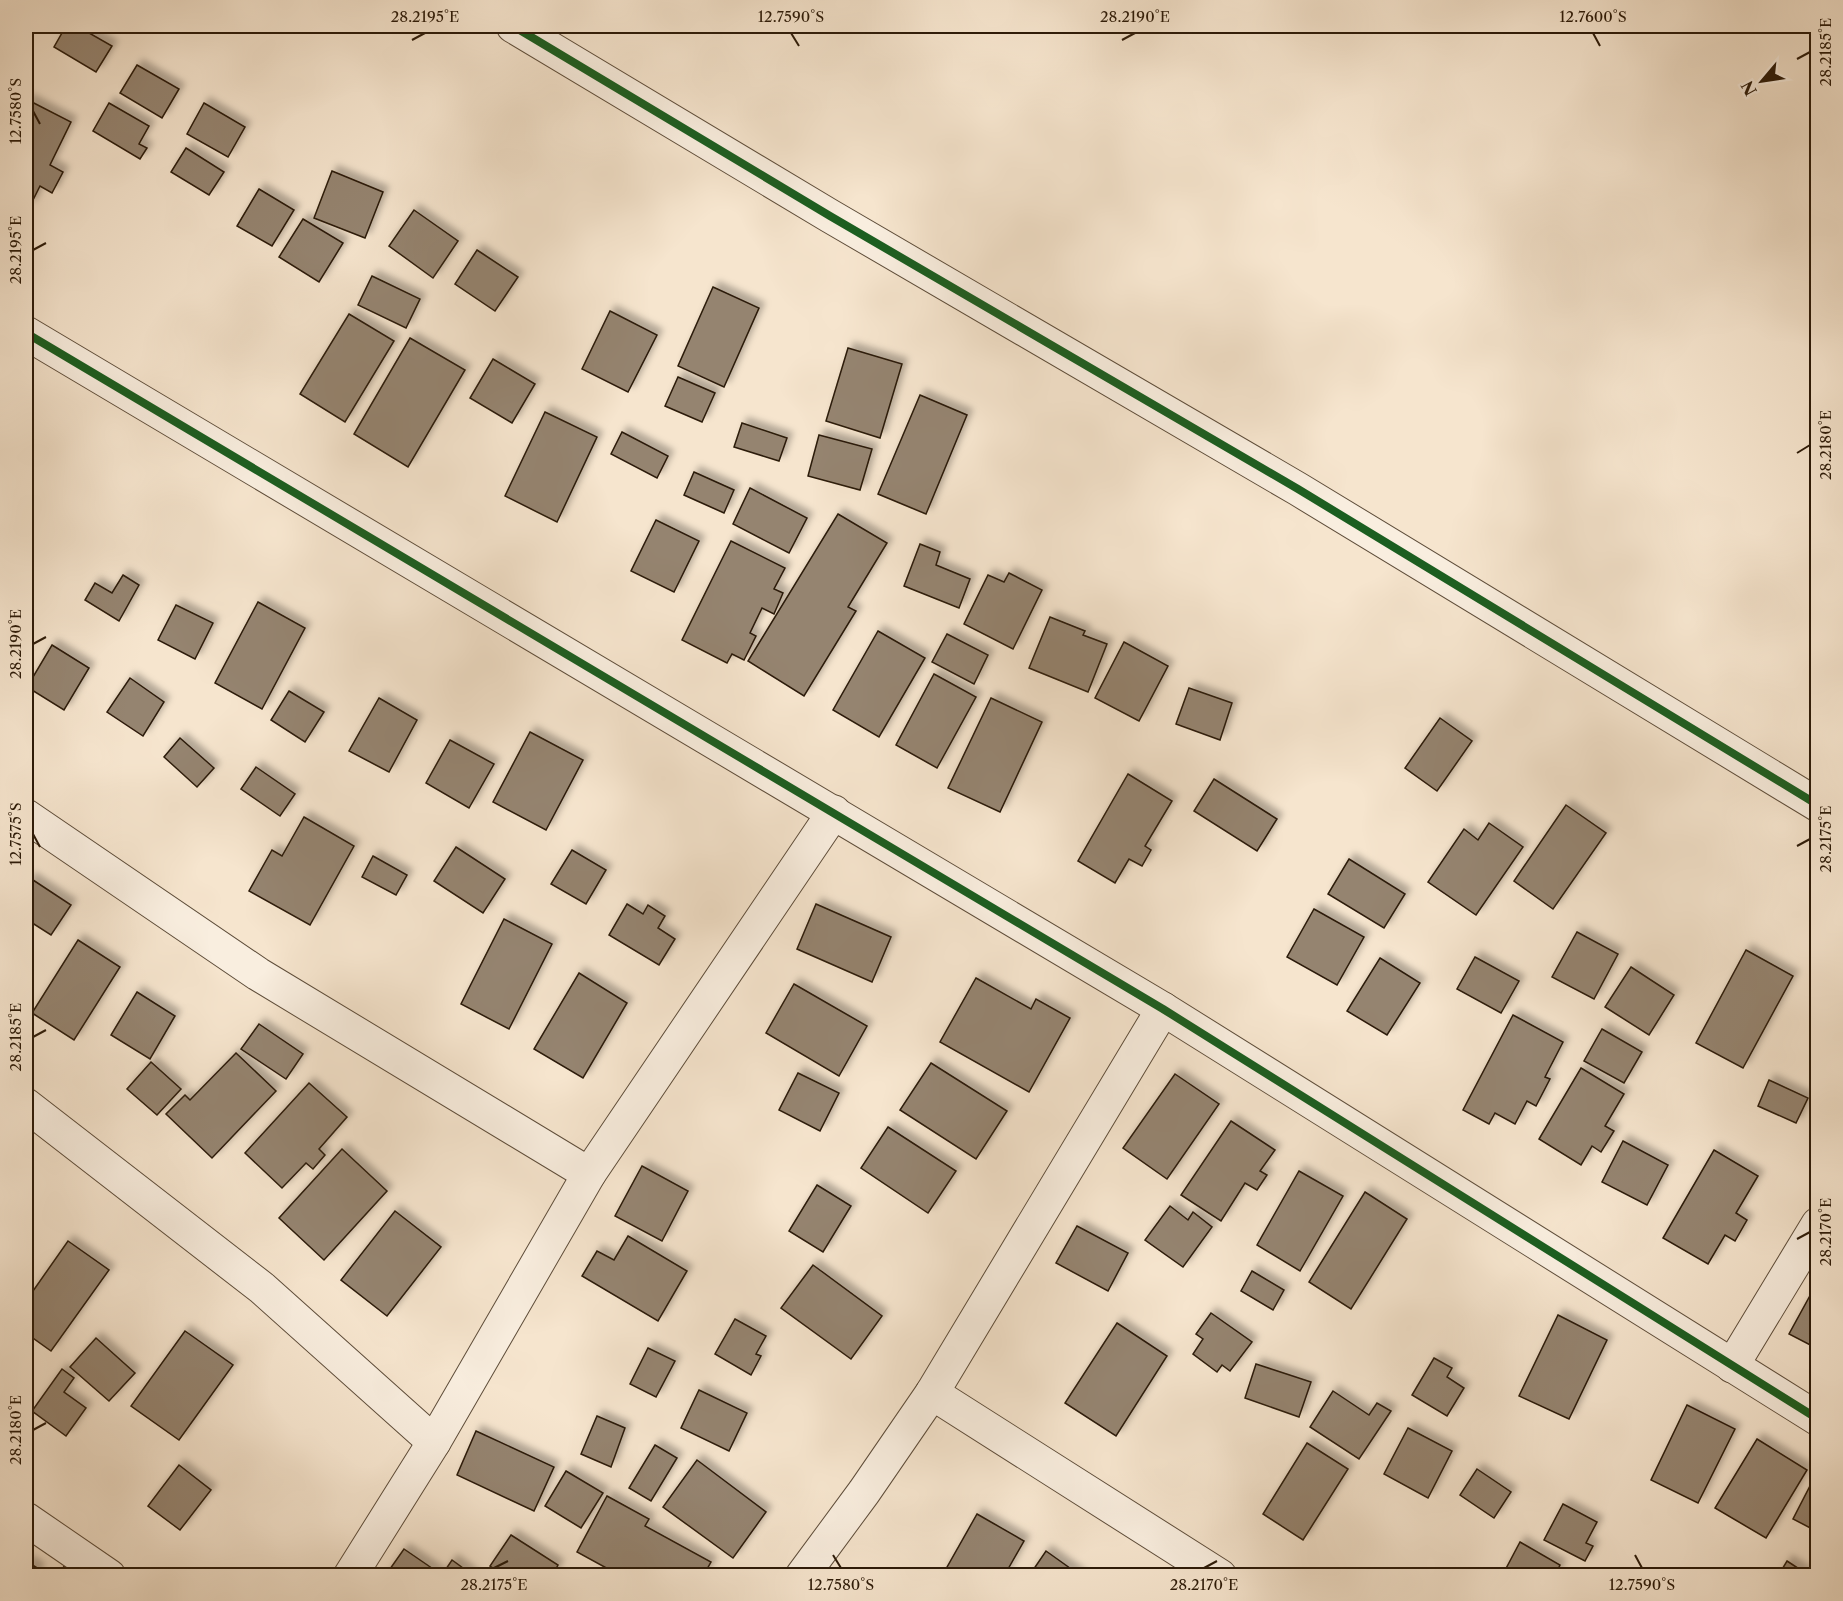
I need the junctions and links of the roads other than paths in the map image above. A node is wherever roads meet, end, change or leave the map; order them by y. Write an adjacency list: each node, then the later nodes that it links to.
1 (513, 26): 3 (street)
2 (26, 333): 4 (street)
3 (1818, 805)
4 (834, 812): 6 (street); 8 (street)
5 (26, 816): 8 (street)
6 (1163, 1009): 10 (street); 11 (street)
7 (26, 1105): 13 (street)
8 (589, 1174): 13 (street)
9 (1818, 1224): 10 (street)
10 (1732, 1366): 12 (street)
11 (932, 1393): 17 (street); 18 (street)
12 (1818, 1419)
13 (434, 1442): 16 (street)
14 (26, 1519): 15 (street)
15 (109, 1575)
16 (350, 1575)
17 (802, 1575)
18 (1220, 1575)

